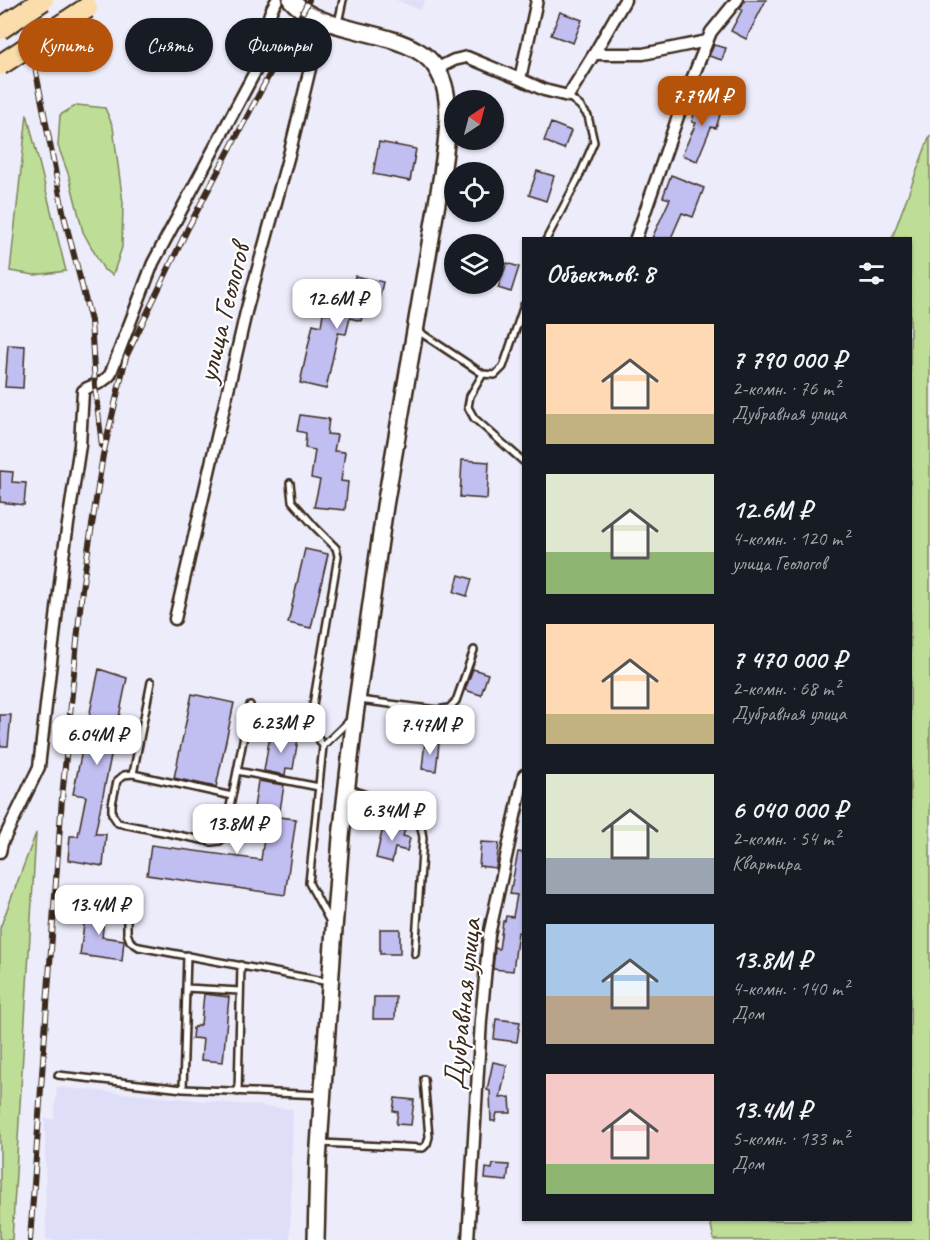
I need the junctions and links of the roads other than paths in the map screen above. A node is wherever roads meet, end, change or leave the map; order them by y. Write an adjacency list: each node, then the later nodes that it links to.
1 (43, 0): 12 (highway, bridge)
2 (277, 0): 40 (street)
3 (291, 0): 9 (main road)
4 (343, 0): 11 (lane)
5 (537, 0): 18 (street)
6 (625, 0): 14 (street)
7 (737, 0): 13 (street)
8 (87, 8): 15 (highway, bridge)
9 (318, 18)
10 (332, 23): 11 (main road)
11 (337, 25): 16 (main road)
12 (0, 29)
13 (707, 41): 14 (street); 21 (street)
14 (594, 54): 19 (street)
15 (0, 65)
16 (438, 68): 18 (street); 23 (main road)
17 (309, 72): 27 (street, улица Геологов)
18 (520, 79): 19 (street)
19 (568, 96): 20 (lane)
20 (548, 237)
21 (636, 237)
22 (522, 311): 24 (lane)
23 (415, 329): 24 (lane); 30 (main road)
24 (483, 374): 25 (lane)
25 (522, 460)
26 (290, 483): 33 (lane)
27 (175, 619)
28 (474, 650): 30 (lane)
29 (151, 682): 35 (lane)
30 (357, 699): 32 (main road)
31 (250, 705): 34 (lane)
32 (355, 715): 33 (lane); 38 (main road)
33 (323, 746): 37 (lane)
34 (237, 771): 37 (lane); 39 (lane)
35 (133, 774): 39 (lane); 39 (lane)
36 (522, 784): 56 (street, Дубравная улица)
37 (319, 787): 42 (lane)
38 (347, 787): 42 (main road); 43 (lane)
39 (232, 796)
40 (0, 852)
41 (127, 901): 44 (lane)
42 (334, 929): 46 (main road)
43 (415, 954)
44 (187, 956): 45 (lane); 47 (lane)
45 (241, 965): 46 (lane); 48 (lane)
46 (330, 982): 53 (main road)
47 (186, 988): 48 (lane); 51 (lane)
48 (240, 991): 52 (lane)
49 (58, 1075): 51 (lane)
50 (424, 1080): 54 (lane)
51 (183, 1089): 52 (lane)
52 (238, 1092): 53 (lane)
53 (322, 1095): 54 (main road)
54 (319, 1143): 55 (main road)
55 (316, 1240)
56 (468, 1240)

